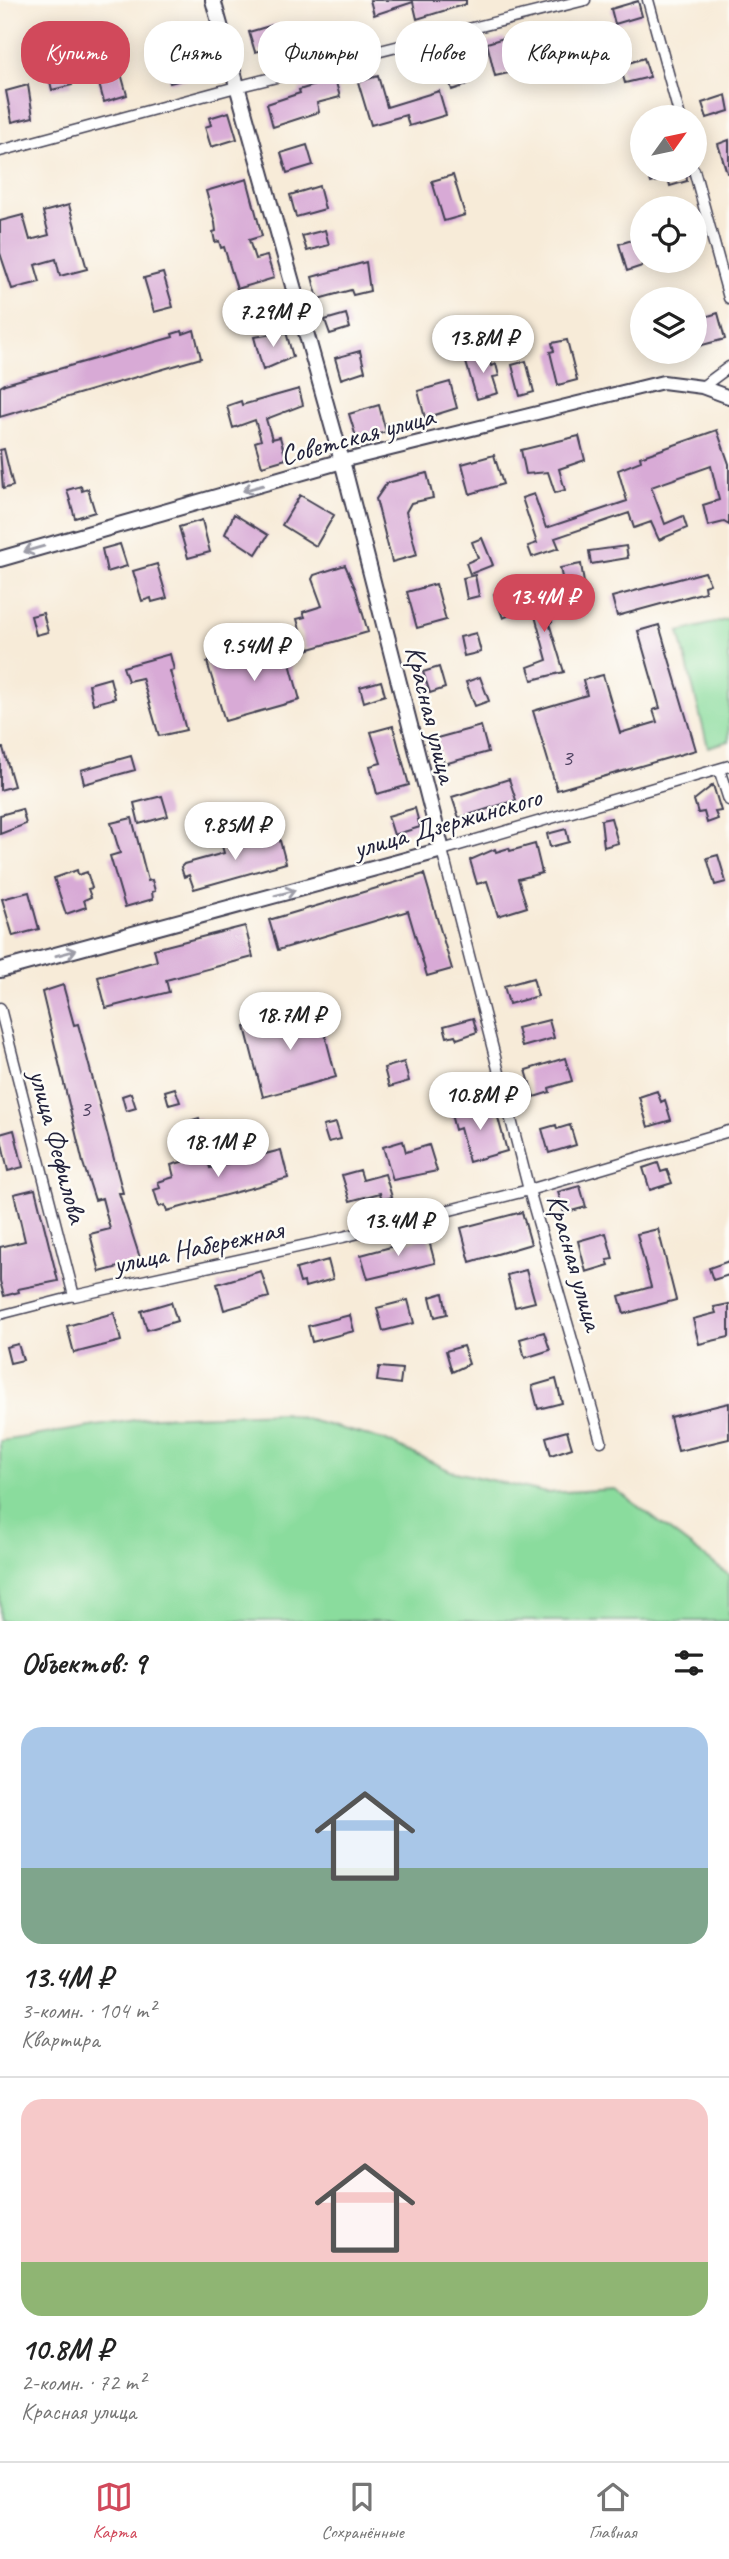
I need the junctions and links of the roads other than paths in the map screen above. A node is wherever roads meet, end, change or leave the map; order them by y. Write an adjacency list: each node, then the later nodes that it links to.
1 (213, 0): 4 (main road, Красная улица)
2 (585, 0): 4 (street)
3 (648, 0): 5 (street)
4 (236, 87): 6 (street); 12 (main road, Красная улица)
5 (677, 105)
6 (0, 150)
7 (697, 182): 8 (street)
8 (729, 298)
9 (729, 367): 10 (street)
10 (702, 387): 11 (street, Советская улица); 12 (street, Советская улица)
11 (729, 397)
12 (342, 461): 13 (main road, Советская улица, one-way to 13); 16 (main road, Красная улица)
13 (0, 559)
14 (724, 767): 15 (street); 16 (street, улица Дзержинского)
15 (729, 800)
16 (442, 850): 17 (main road, улица Дзержинского, one-way to 16); 20 (street, Красная улица)
17 (0, 970)
18 (0, 1008): 21 (street, улица Фефилова)
19 (729, 1131): 20 (street, улица Набережная)
20 (529, 1189): 21 (street, улица Набережная); 23 (street, Красная улица)
21 (74, 1296): 22 (street, улица Набережная)
22 (0, 1315)
23 (601, 1441)

